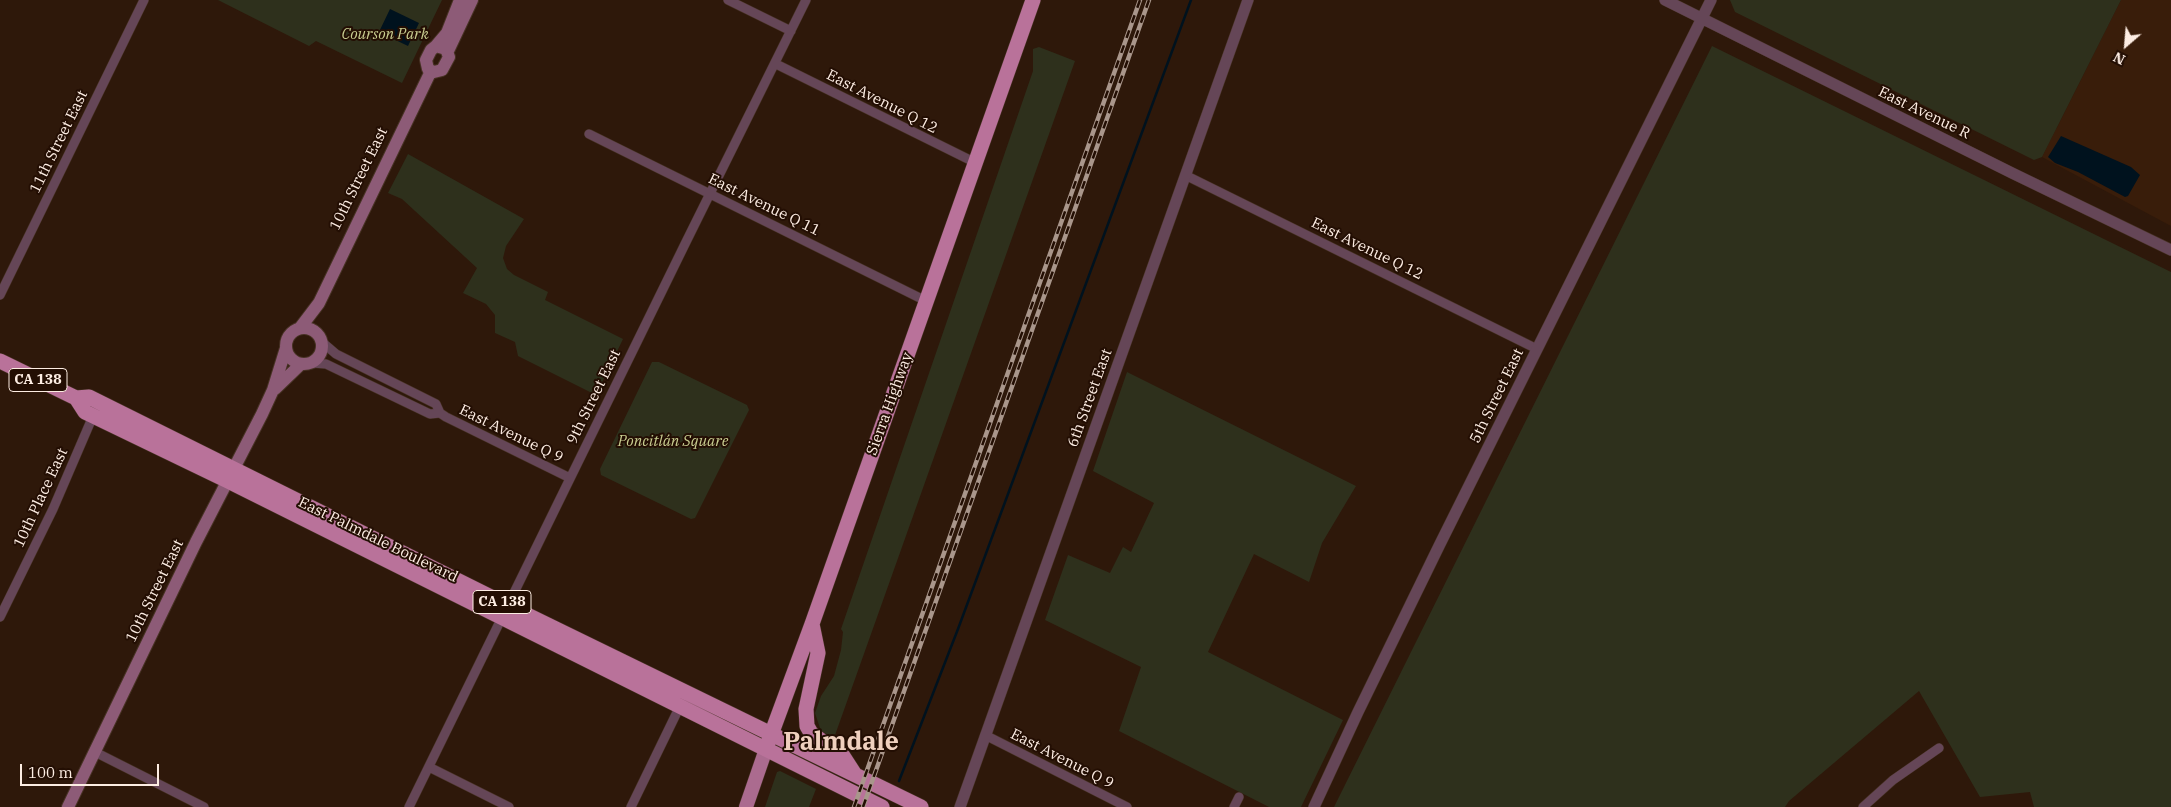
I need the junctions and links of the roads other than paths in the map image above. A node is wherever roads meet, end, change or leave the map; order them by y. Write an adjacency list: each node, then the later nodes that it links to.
1 (144, 0): 20 (street, 11th Street East)
2 (460, 0): 12 (main road)
3 (472, 0): 12 (main road)
4 (728, 0): 11 (street)
5 (806, 0): 11 (street, 9th Street East)
6 (1033, 0): 16 (highway, Sierra Highway)
7 (1248, 0): 17 (street, 6th Street East)
8 (1665, 0): 10 (street, East Avenue R)
9 (1711, 0): 10 (street, 5th Street East)
10 (1702, 19): 19 (street, East Avenue R); 26 (street, 5th Street East)
11 (791, 31): 13 (street, 9th Street East)
12 (442, 49): 14 (main road); 14 (main road)
13 (776, 64): 16 (street, East Avenue Q 12); 18 (street, 9th Street East)
14 (431, 71): 22 (main road, 10th Street East)
15 (589, 134): 18 (street, East Avenue Q 11)
16 (976, 163): 21 (highway, Sierra Highway)
17 (1185, 175): 26 (street, East Avenue Q 12); 40 (street, 6th Street East)
18 (710, 194): 21 (street, East Avenue Q 11); 34 (street, 9th Street East)
19 (2171, 250)
20 (0, 295)
21 (926, 301): 37 (highway, Sierra Highway)
22 (319, 303): 23 (main road, 10th Street East); 24 (main road, 10th Street East)
23 (300, 328): 24 (main road); 25 (main road)
24 (319, 338): 28 (main road); 31 (street, East Avenue Q 9)
25 (286, 348): 28 (main road); 29 (main road, 10th Street East)
26 (1537, 349): 58 (street, 5th Street East)
27 (0, 361): 30 (highway, East Palmdale Boulevard / CA 138)
28 (306, 364): 29 (main road, 10th Street East); 31 (street, East Avenue Q 9)
29 (273, 390): 33 (main road, 10th Street East)
30 (76, 398): 32 (highway, East Palmdale Boulevard / CA 138); 33 (highway, East Palmdale Boulevard / CA 138)
31 (440, 413): 34 (street, East Avenue Q 9)
32 (93, 416): 33 (highway, East Palmdale Boulevard / CA 138); 36 (street, 10th Place East)
33 (231, 475): 35 (highway, East Palmdale Boulevard / CA 138); 43 (main road, 10th Street East)
34 (570, 478): 35 (street, 9th Street East)
35 (505, 612): 38 (highway, East Palmdale Boulevard / CA 138); 39 (highway, East Palmdale Boulevard / CA 138); 44 (street, 9th Street East)
36 (0, 617)
37 (812, 624): 39 (highway, Sierra Highway); 45 (highway)
38 (680, 706): 42 (highway, East Palmdale Boulevard / CA 138); 51 (street)
39 (771, 734): 42 (highway, Sierra Highway); 45 (highway, East Palmdale Boulevard / CA 138)
40 (985, 735): 55 (street, 6th Street East); 56 (street, East Avenue Q 9)
41 (1939, 748): 59 (street)
42 (766, 749): 52 (main road, Sierra Highway); 53 (highway, East Palmdale Boulevard / CA 138)
43 (95, 752): 47 (main road, 10th Street East); 48 (street)
44 (429, 767): 49 (street, 9th Street East); 50 (street)
45 (855, 774): 54 (highway, East Palmdale Boulevard / CA 138)
46 (1239, 797): 57 (street)
47 (68, 807)
48 (204, 807)
49 (409, 807)
50 (509, 807)
51 (631, 807)
52 (746, 807)
53 (882, 807)
54 (921, 807)
55 (960, 807)
56 (1127, 807)
57 (1234, 807)
58 (1314, 807)
59 (1863, 807)

